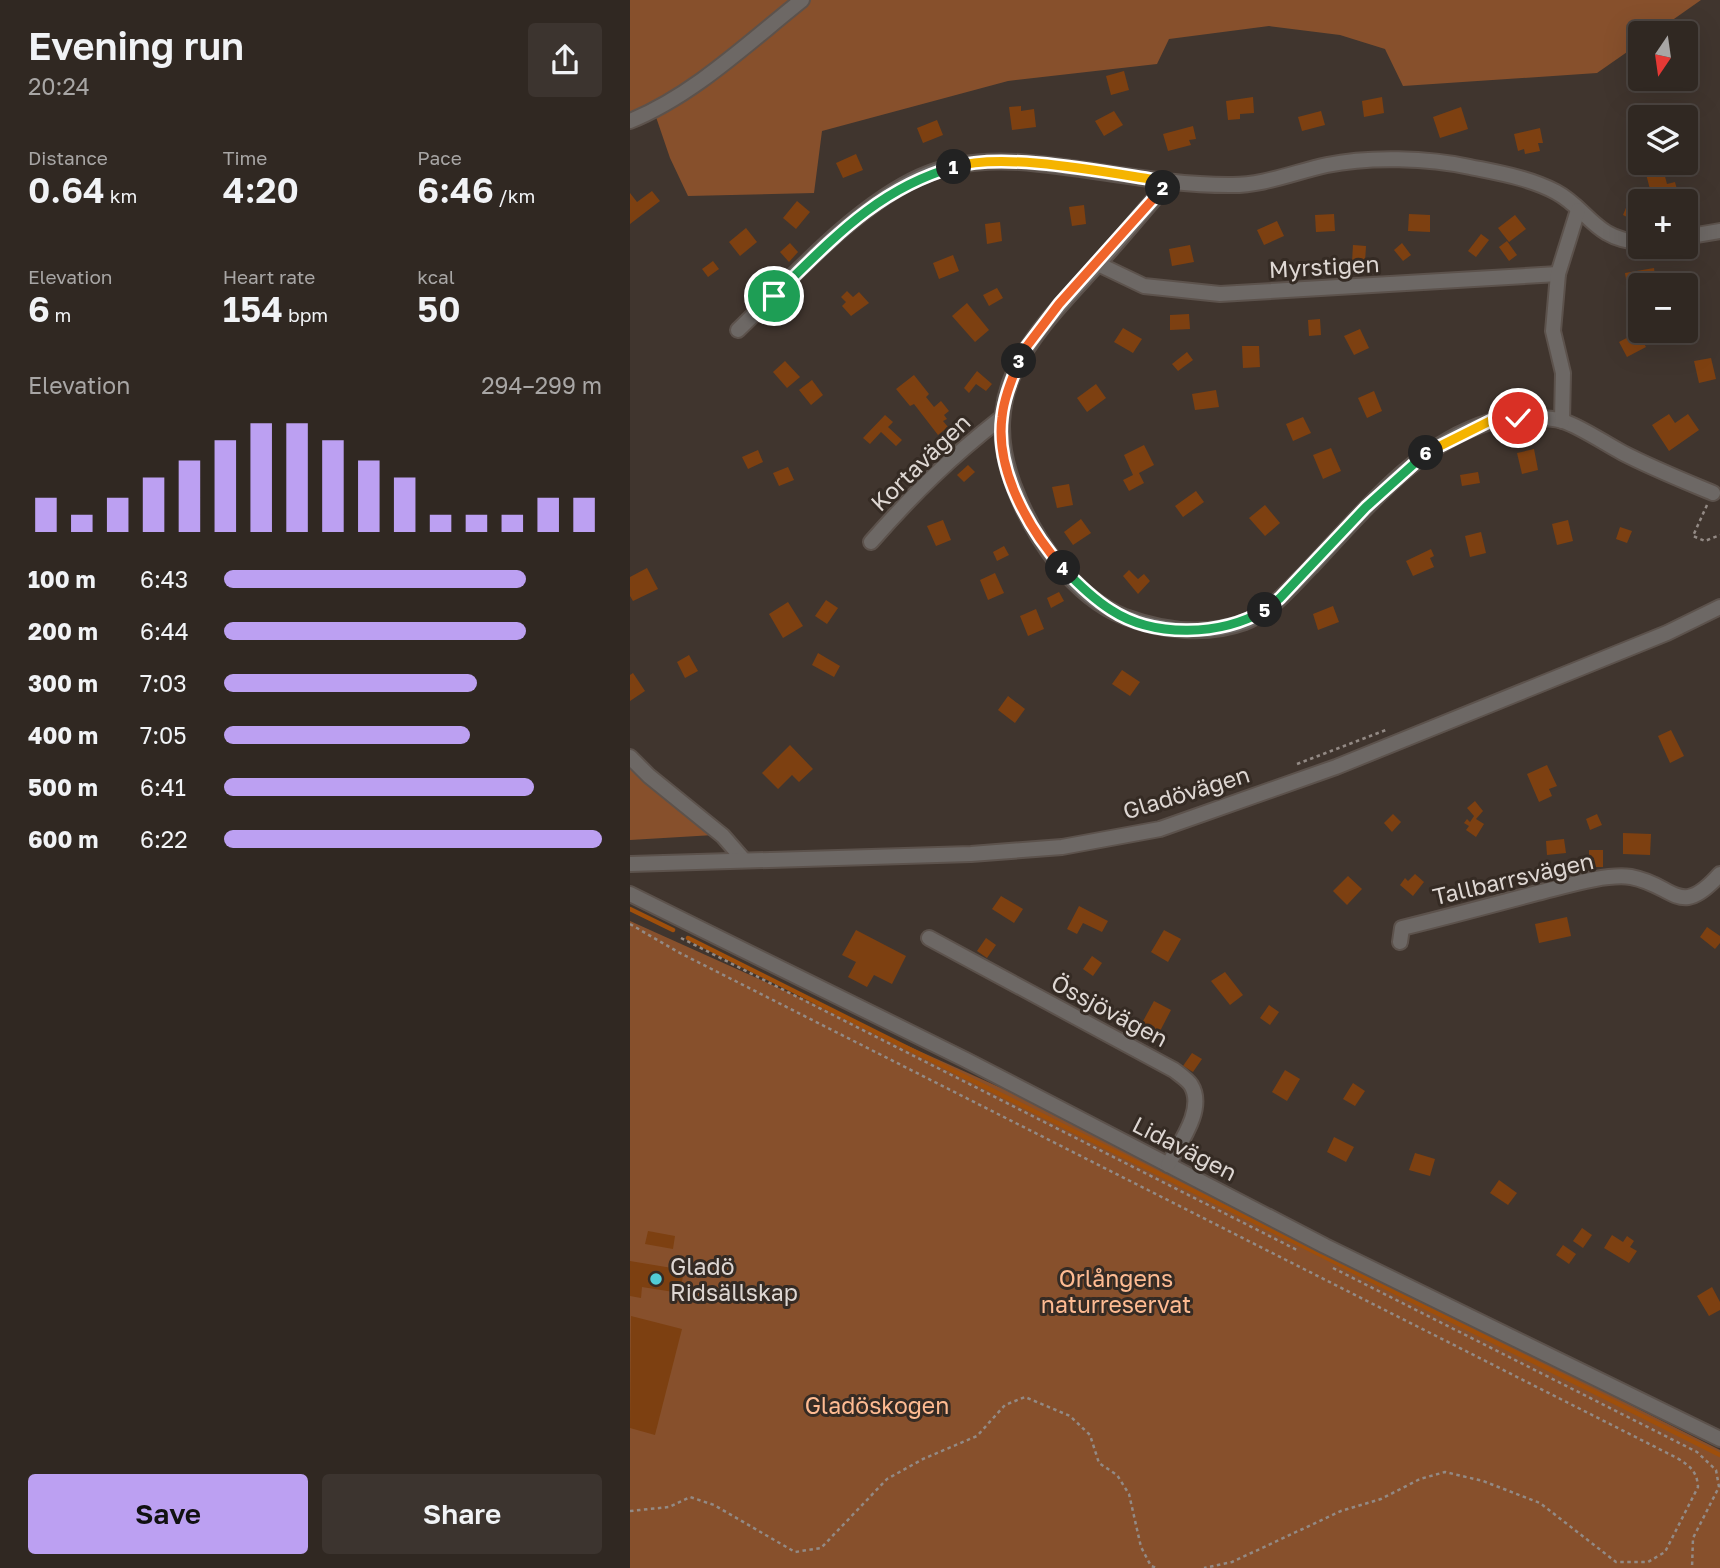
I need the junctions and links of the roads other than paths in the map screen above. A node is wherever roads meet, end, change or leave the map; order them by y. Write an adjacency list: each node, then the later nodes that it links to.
1 (802, 0): 2 (street)
2 (630, 121)
3 (1169, 182): 4 (street); 8 (street); 10 (street)
4 (1578, 210): 7 (street); 9 (street)
5 (1720, 231): 6 (street)
6 (1698, 235)
7 (1628, 239)
8 (1098, 264): 9 (street, Myrstigen); 11 (street)
9 (1558, 274): 12 (street)
10 (738, 330)
11 (1001, 418): 12 (street); 14 (street, Kortavägen)
12 (1562, 421): 13 (street)
13 (1713, 493)
14 (871, 542)
15 (1720, 607): 17 (street, Gladövägen)
16 (630, 757): 17 (street)
17 (743, 859): 18 (street, Gladövägen)
18 (630, 864)
19 (1720, 874): 22 (street, Tallbarrsvägen)
20 (630, 894): 23 (street, Lidavägen)
21 (929, 938): 23 (street, Össjövägen)
22 (1400, 942)
23 (1168, 1165): 24 (street, Lidavägen)
24 (1720, 1439)

